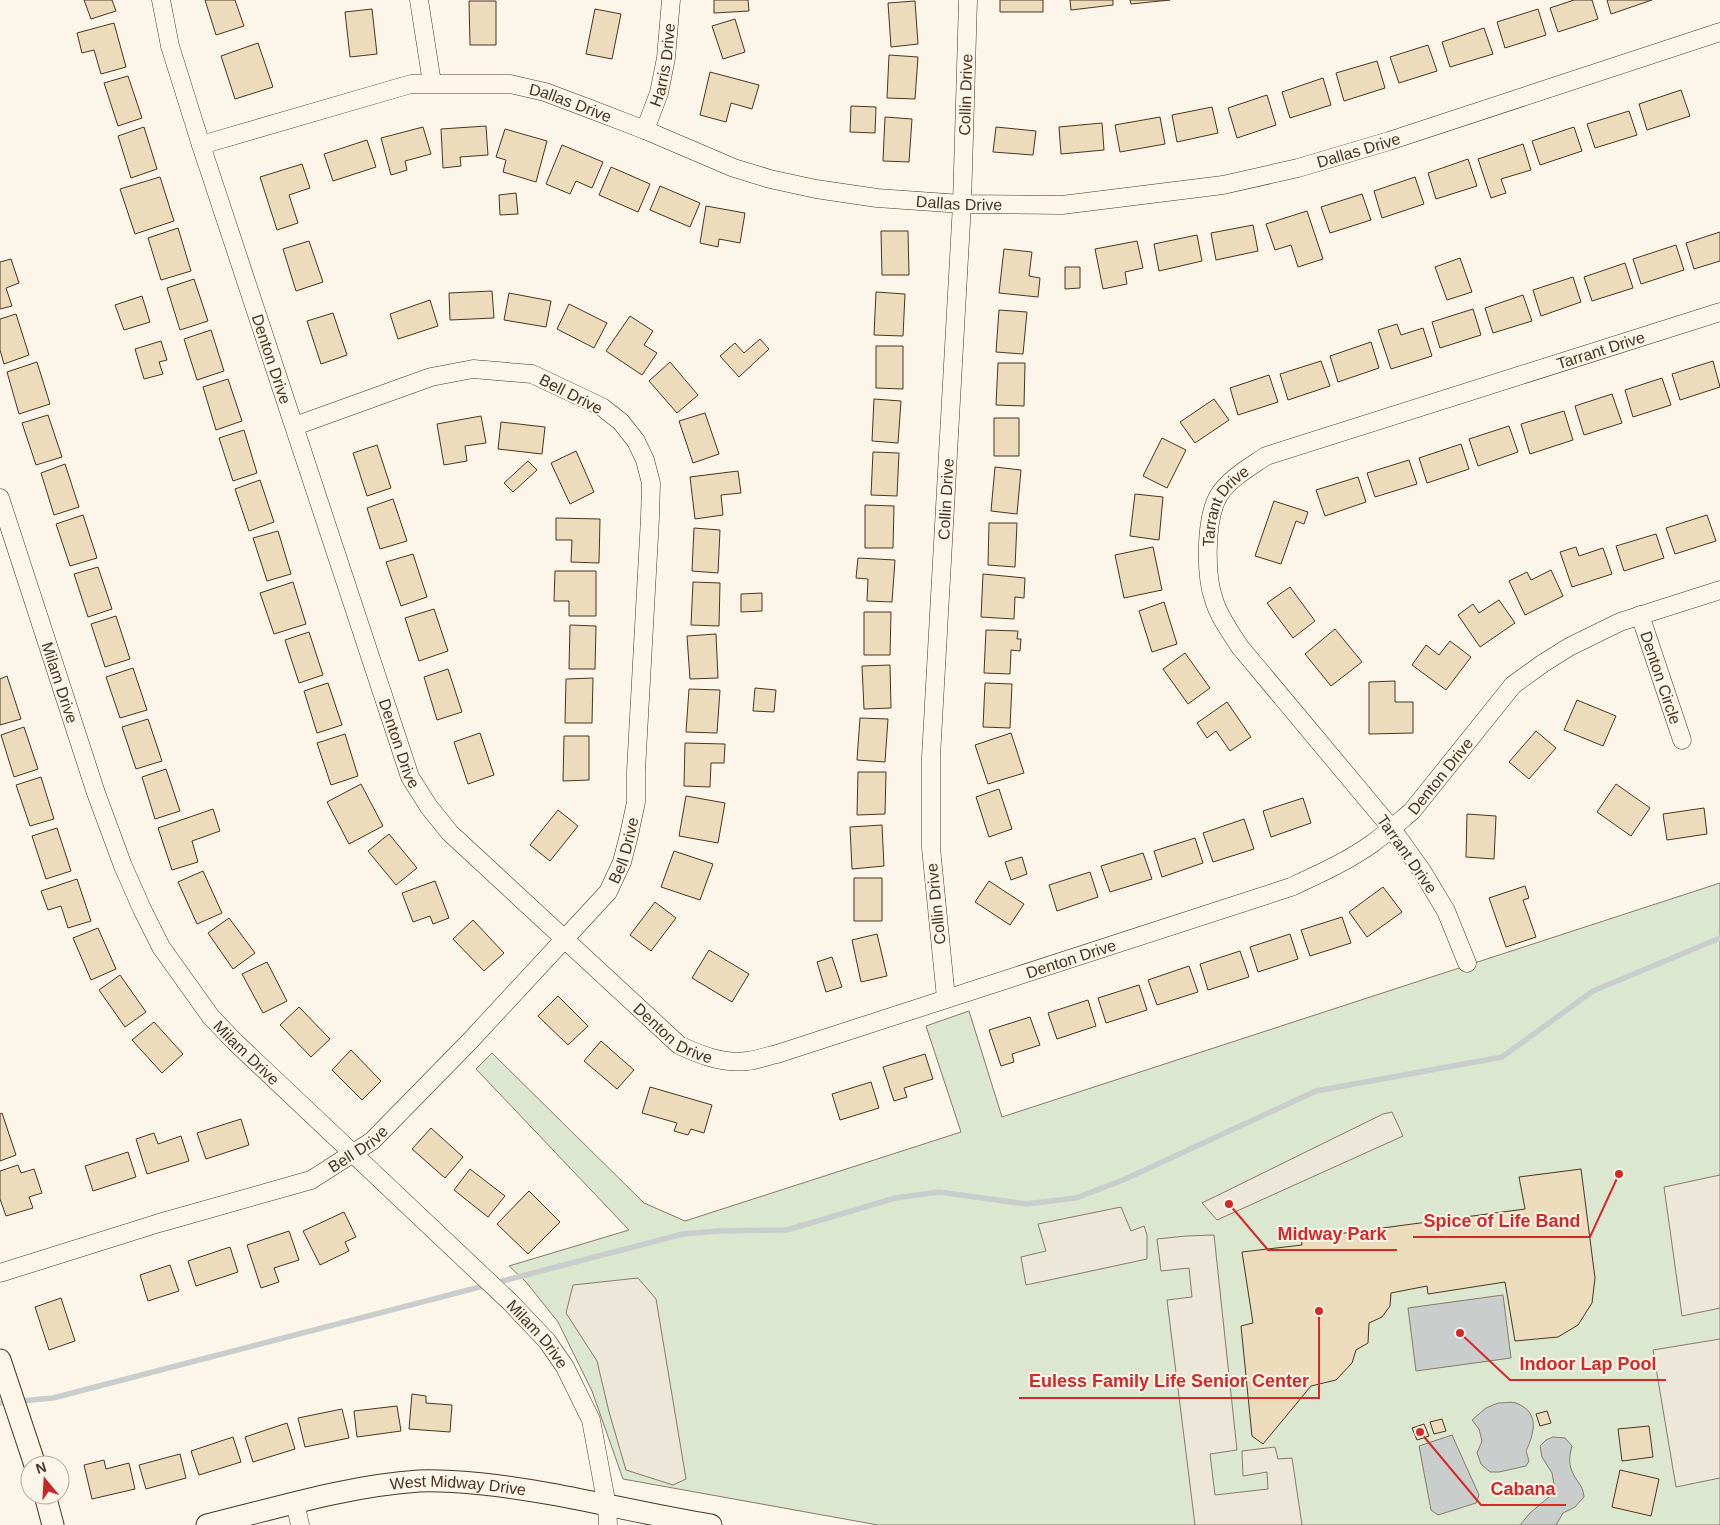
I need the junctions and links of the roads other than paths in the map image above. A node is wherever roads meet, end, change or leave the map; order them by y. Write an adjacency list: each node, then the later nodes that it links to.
1 (161, 0): 8 (street, Denton Drive)
2 (419, 0): 6 (street)
3 (671, 0): 7 (street, Harris Drive)
4 (968, 0): 9 (street, Collin Drive)
5 (1720, 32): 9 (street, Dallas Drive)
6 (432, 83): 7 (street, Dallas Drive); 8 (street, Dallas Drive)
7 (646, 130): 9 (street, Dallas Drive)
8 (201, 145): 11 (street, Denton Drive)
9 (962, 204): 19 (street, Collin Drive)
10 (1720, 312): 16 (street, Tarrant Drive)
11 (295, 426): 17 (street, Denton Drive); 17 (street, Bell Drive)
12 (0, 498): 20 (street, Milam Drive)
13 (1720, 590): 14 (street, Denton Drive)
14 (1640, 615): 15 (street, Denton Circle); 16 (street, Denton Drive)
15 (1682, 740)
16 (1392, 829): 18 (street, Tarrant Drive); 19 (street, Denton Drive)
17 (564, 939): 19 (street, Denton Drive); 20 (street, Bell Drive)
18 (1467, 963)
19 (946, 998)
20 (354, 1154): 21 (street, Bell Drive); 26 (street, Milam Drive)
21 (0, 1273)
22 (0, 1360): 23 (street)
23 (32, 1455)
24 (295, 1502): 26 (street, West Midway Drive); 28 (street, West Midway Drive); 29 (street)
25 (48, 1505): 27 (street)
26 (608, 1515): 30 (street, West Midway Drive)
27 (53, 1525)
28 (207, 1525)
29 (300, 1525)
30 (711, 1525)

